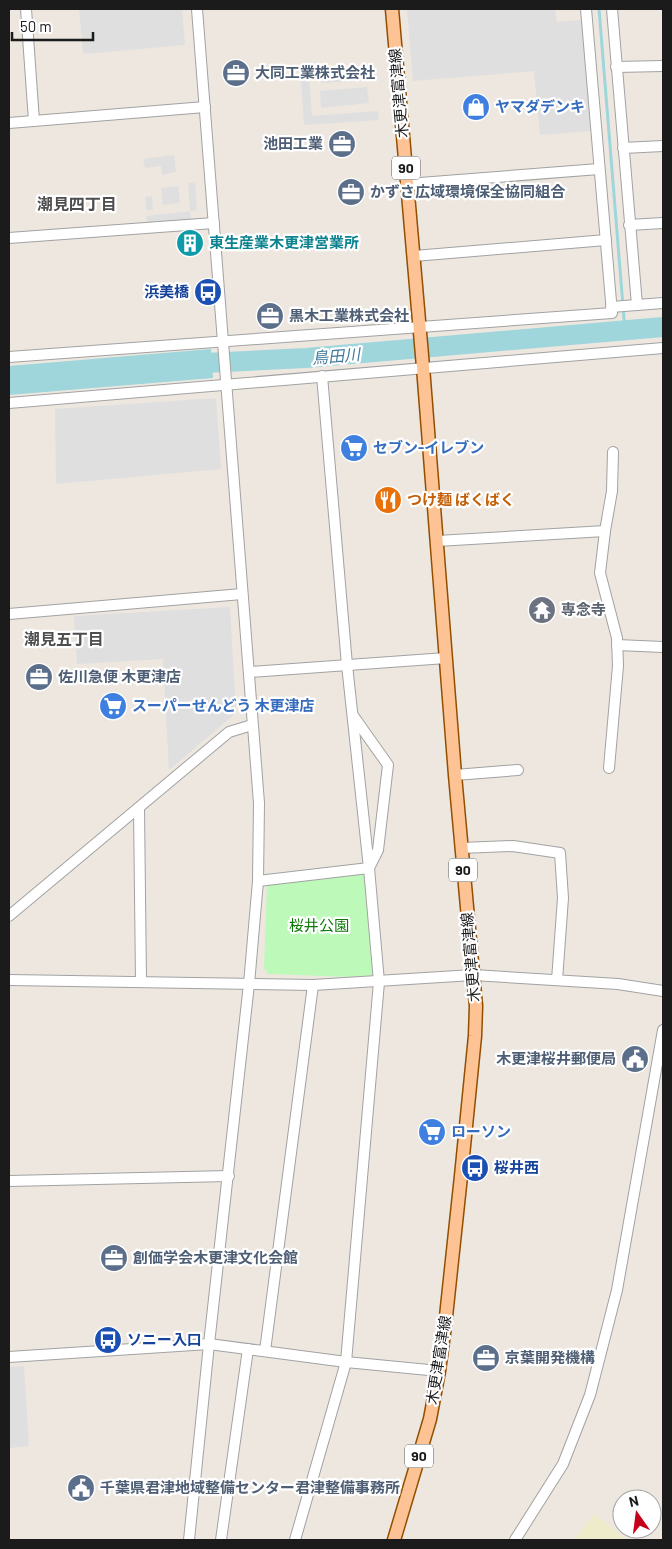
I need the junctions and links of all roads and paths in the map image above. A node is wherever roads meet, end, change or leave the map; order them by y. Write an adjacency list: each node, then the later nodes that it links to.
1 (26, 9): 9 (street)
2 (196, 9): 8 (street)
3 (392, 9): 14 (main road, 木更津富津線 / 90)
4 (586, 9): 13 (street)
5 (612, 9): 7 (street)
6 (663, 66): 7 (street)
7 (616, 67): 12 (street)
8 (204, 107): 9 (street); 15 (street)
9 (34, 121): 10 (street)
10 (9, 123)
11 (663, 146): 12 (street)
12 (623, 148): 17 (street)
13 (599, 169): 14 (street); 19 (street)
14 (408, 184): 20 (main road, 木更津富津線 / 90)
15 (214, 222): 18 (street); 25 (street)
16 (663, 223): 17 (street)
17 (629, 225): 22 (street)
18 (9, 238)
19 (606, 240): 20 (street); 23 (street)
20 (414, 256): 24 (main road, 木更津富津線 / 90)
21 (663, 303): 22 (street)
22 (637, 305): 23 (street)
23 (611, 307): 24 (street)
24 (419, 327): 25 (street); 28 (main road, 90)
25 (223, 341): 27 (street); 30 (street)
26 (663, 348): 28 (street)
27 (9, 357)
28 (423, 367): 29 (street); 34 (main road, 木更津富津線 / 90)
29 (322, 376): 30 (street); 40 (street)
30 (226, 384): 31 (street); 35 (street)
31 (9, 403)
32 (613, 452): 33 (street)
33 (605, 531): 34 (street); 37 (street)
34 (436, 541): 39 (main road, 木更津富津線 / 90)
35 (242, 594): 36 (street); 41 (street)
36 (9, 614)
37 (617, 645): 38 (street); 44 (street)
38 (663, 647)
39 (446, 658): 40 (street); 46 (main road, 木更津富津線 / 90)
40 (347, 665): 41 (street); 42 (street)
41 (249, 672): 43 (street)
42 (352, 714): 49 (street); 49 (street)
43 (252, 726): 47 (street); 50 (street)
44 (609, 768)
45 (518, 770): 46 (street)
46 (454, 775): 48 (main road, 木更津富津線 / 90)
47 (139, 808): 51 (street); 55 (street)
48 (461, 848): 52 (main road, 木更津富津線 / 90); 54 (street)
49 (369, 868): 50 (street); 56 (street)
50 (258, 881): 57 (street)
51 (9, 916)
52 (473, 976): 54 (street); 56 (street); 69 (main road, 木更津富津線 / 90)
53 (9, 980): 55 (street)
54 (557, 980): 59 (street)
55 (141, 982): 57 (street)
56 (379, 982): 58 (street); 68 (street)
57 (249, 984): 58 (street); 62 (street)
58 (313, 985): 66 (street)
59 (663, 991)
60 (663, 1030): 61 (street)
61 (659, 1083): 74 (street)
62 (229, 1176): 63 (street); 64 (street)
63 (9, 1181)
64 (209, 1344): 65 (street); 67 (street); 70 (street)
65 (248, 1349): 66 (street); 71 (street)
66 (264, 1351): 68 (street)
67 (9, 1357)
68 (346, 1362): 69 (street); 72 (street)
69 (439, 1371): 73 (main road, 木更津富津線 / 90)
70 (189, 1540)
71 (221, 1540)
72 (295, 1540)
73 (394, 1540)
74 (515, 1540)

